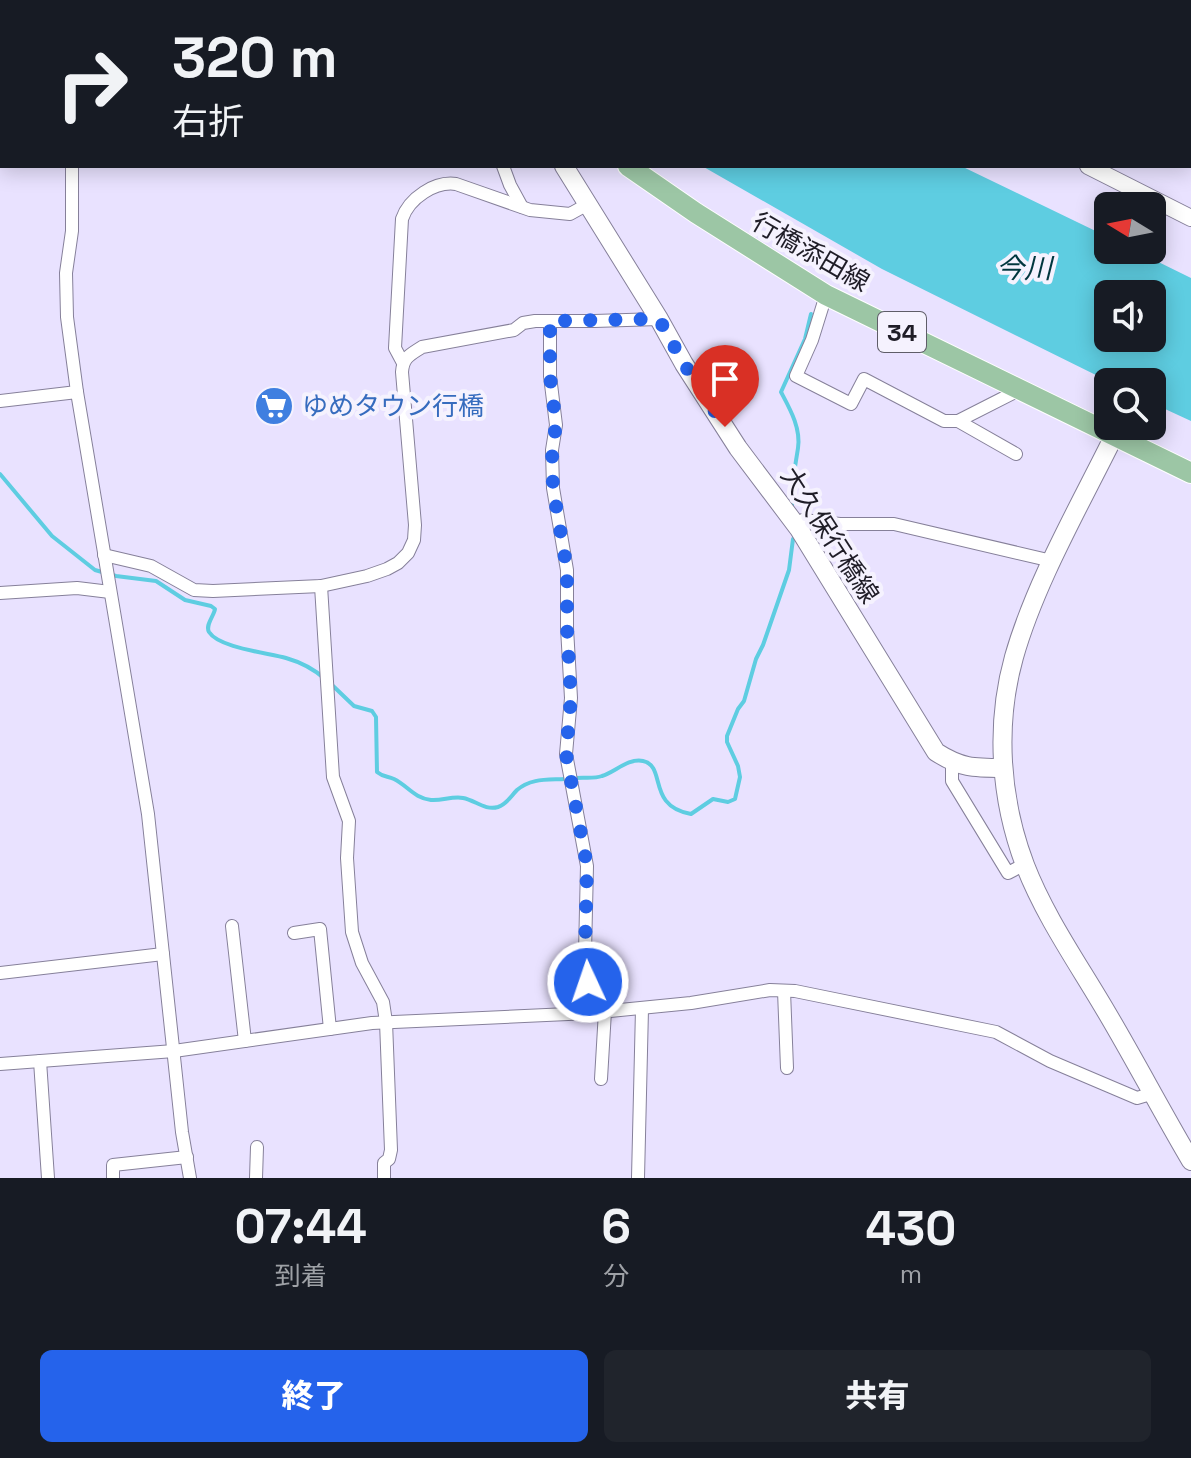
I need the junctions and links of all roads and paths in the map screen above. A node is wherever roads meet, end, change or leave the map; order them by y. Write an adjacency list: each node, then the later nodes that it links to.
1 (72, 168): 14 (street)
2 (504, 168): 7 (street)
3 (565, 168): 6 (main road, 大久保行橋線)
4 (631, 168): 9 (main road, 行橋添田線 / 34)
5 (1092, 168): 8 (street)
6 (588, 204): 7 (street); 10 (main road, 大久保行橋線)
7 (522, 207): 12 (street)
8 (1191, 218)
9 (826, 295): 13 (main road, 行橋添田線 / 34); 16 (street)
10 (659, 319): 11 (street); 22 (main road, 大久保行橋線)
11 (550, 321): 12 (street); 38 (street)
12 (403, 363): 25 (street)
13 (1019, 390): 16 (street); 17 (main road, 行橋添田線 / 34)
14 (77, 392): 15 (street); 23 (street)
15 (0, 401)
16 (958, 421): 20 (street)
17 (1094, 426)
18 (1112, 440): 24 (main road)
19 (1122, 440): 21 (main road, 行橋添田線 / 34)
20 (1016, 454)
21 (1191, 473)
22 (799, 529): 24 (street); 28 (main road, 大久保行橋線)
23 (104, 555): 25 (street); 26 (street)
24 (1052, 561): 29 (main road)
25 (321, 586): 39 (street)
26 (110, 592): 27 (street); 33 (street)
27 (0, 593)
28 (952, 763): 29 (main road); 30 (street)
29 (1003, 768): 30 (main road)
30 (1025, 864): 47 (main road)
31 (232, 926): 41 (street)
32 (294, 933): 40 (street)
33 (163, 954): 34 (street); 42 (street)
34 (0, 973)
35 (784, 991): 36 (street); 45 (street); 47 (street)
36 (642, 1009): 37 (street); 56 (street)
37 (605, 1011): 38 (street); 46 (street)
38 (590, 1013): 39 (street)
39 (386, 1022): 40 (street); 55 (street)
40 (330, 1029): 41 (street)
41 (245, 1041): 42 (street)
42 (174, 1051): 43 (street); 49 (street)
43 (40, 1061): 44 (street); 51 (street)
44 (0, 1064)
45 (787, 1068)
46 (601, 1079)
47 (1154, 1093): 50 (main road)
48 (257, 1147): 54 (street)
49 (187, 1157): 52 (street); 53 (street)
50 (1190, 1157)
51 (48, 1178)
52 (113, 1178)
53 (190, 1178)
54 (256, 1178)
55 (384, 1178)
56 (638, 1178)

